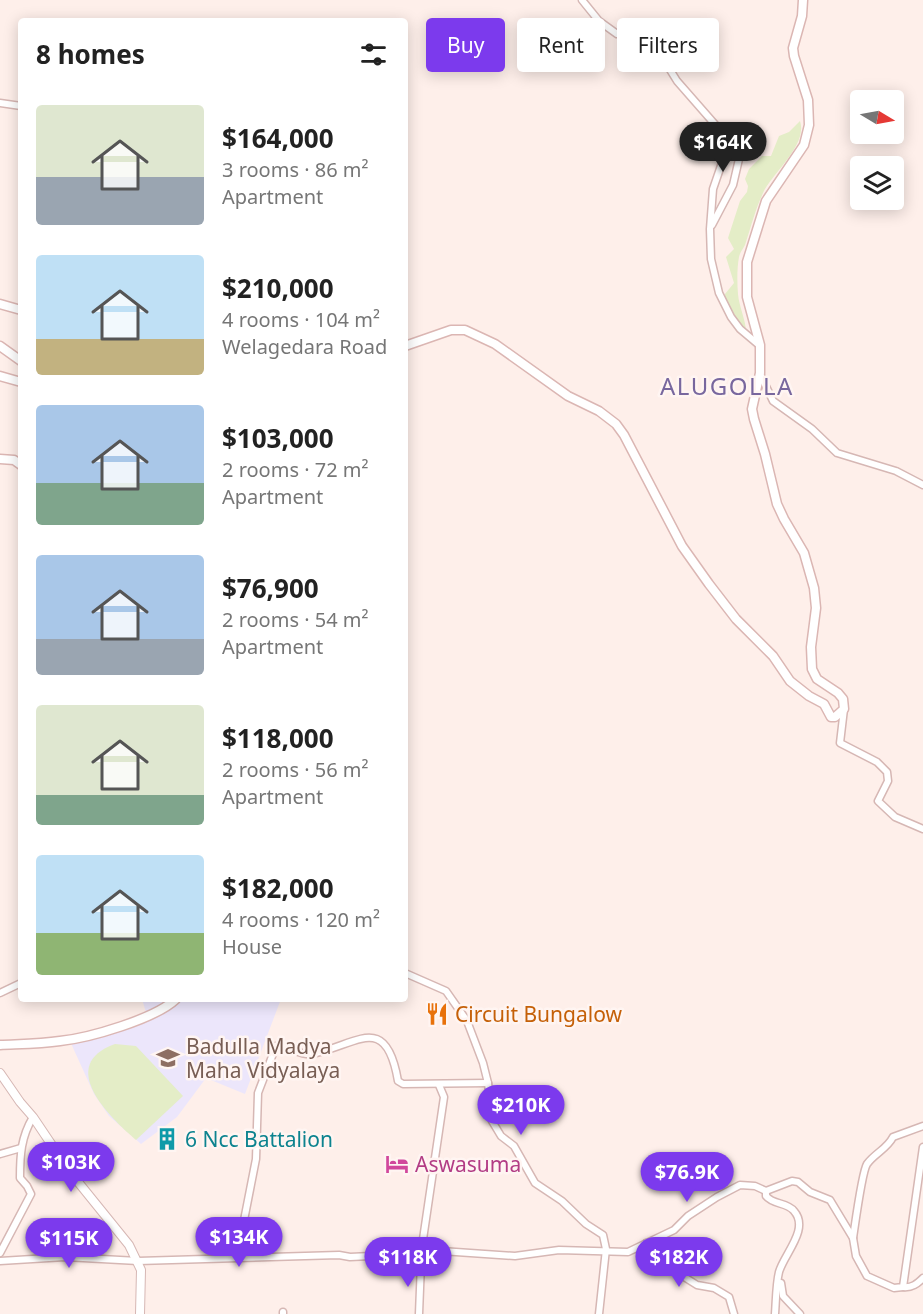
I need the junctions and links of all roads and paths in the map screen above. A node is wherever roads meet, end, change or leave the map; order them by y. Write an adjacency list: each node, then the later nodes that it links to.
1 (582, 0): 6 (street)
2 (802, 0): 10 (main road)
3 (0, 103): 4 (street)
4 (18, 106)
5 (755, 132): 6 (street)
6 (710, 229): 10 (street)
7 (0, 304): 8 (main road)
8 (18, 309)
9 (408, 345): 19 (main road)
10 (760, 345): 13 (main road)
11 (0, 346): 12 (main road)
12 (18, 359)
13 (760, 373): 18 (street); 19 (main road)
14 (0, 376): 15 (main road)
15 (18, 381)
16 (0, 459): 17 (main road)
17 (18, 462)
18 (923, 485)
19 (844, 708): 20 (street)
20 (923, 829)
21 (408, 974): 27 (street)
22 (18, 984): 23 (street)
23 (0, 993)
24 (172, 1002): 25 (main road)
25 (0, 1045)
26 (0, 1073): 29 (street)
27 (488, 1083): 28 (street); 39 (street)
28 (440, 1085): 37 (street); 41 (street)
29 (33, 1117): 32 (street); 43 (street)
30 (923, 1126): 35 (street)
31 (923, 1147): 47 (street)
32 (21, 1148): 33 (street); 38 (street)
33 (0, 1154)
34 (766, 1191): 35 (street); 36 (street); 45 (street)
35 (853, 1238): 47 (street)
36 (646, 1243): 39 (street); 51 (street)
37 (428, 1249): 39 (street); 40 (street); 44 (street)
38 (0, 1252)
39 (605, 1252): 50 (street)
40 (412, 1254): 41 (street); 44 (street)
41 (237, 1256): 43 (street)
42 (0, 1261): 43 (street)
43 (138, 1261): 48 (street)
44 (421, 1263): 49 (street)
45 (779, 1272): 52 (street); 53 (street)
46 (923, 1278): 47 (street)
47 (903, 1287)
48 (140, 1314)
49 (419, 1314)
50 (599, 1314)
51 (734, 1314)
52 (775, 1314)
53 (800, 1314)

